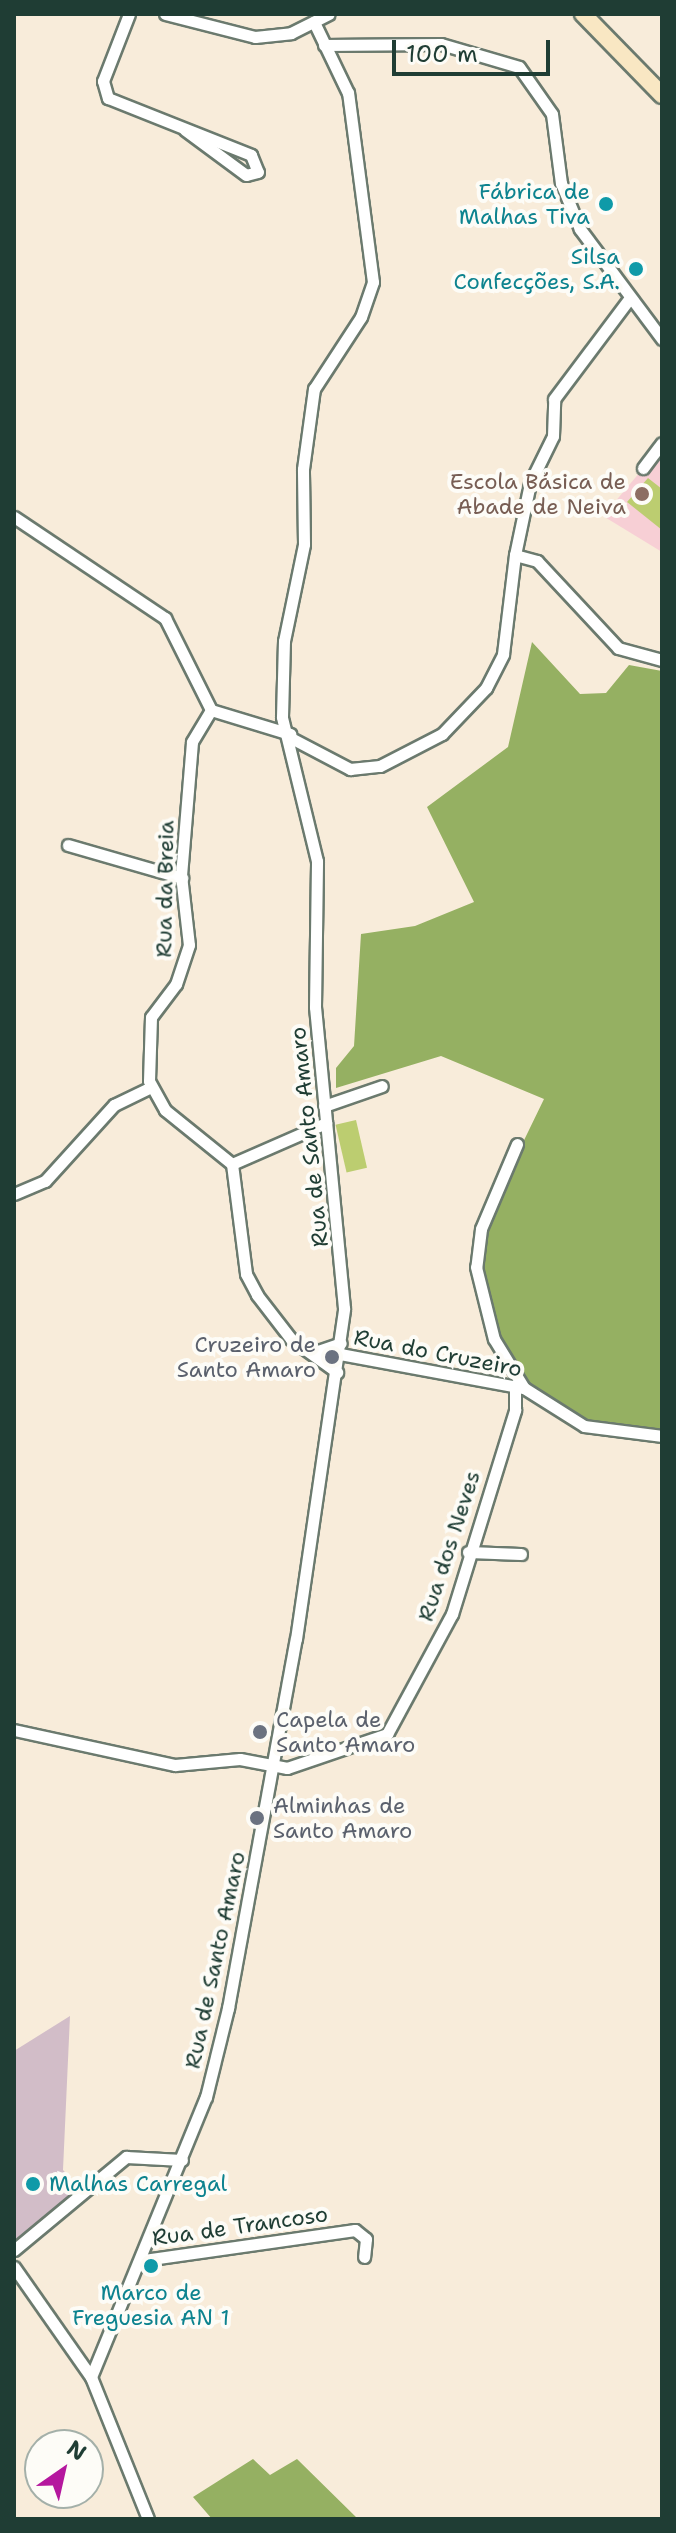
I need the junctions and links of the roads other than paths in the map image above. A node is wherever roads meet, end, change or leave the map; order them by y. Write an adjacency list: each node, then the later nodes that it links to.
1 (129, 14): 10 (street)
2 (165, 14): 7 (street)
3 (303, 14): 7 (street)
4 (329, 14): 6 (street)
5 (583, 14): 9 (main road)
6 (314, 22): 7 (street); 8 (street, Rua de Santo Amaro)
7 (301, 28)
8 (324, 45): 11 (street); 19 (street, Rua de Santo Amaro)
9 (662, 95)
10 (185, 130): 10 (street)
11 (629, 299): 12 (street); 16 (street)
12 (662, 339)
13 (662, 443): 14 (street)
14 (643, 468)
15 (14, 517): 18 (street)
16 (515, 555): 17 (street); 19 (street)
17 (662, 660)
18 (211, 710): 19 (street); 21 (street, Rua da Breia)
19 (291, 736): 24 (street, Rua de Santo Amaro)
20 (68, 845): 21 (street)
21 (182, 878): 23 (street, Rua da Breia)
22 (382, 1086): 24 (street)
23 (151, 1087): 27 (street); 28 (street)
24 (324, 1106): 25 (street, Rua de Santo Amaro)
25 (326, 1123): 27 (street); 30 (street, Rua de Santo Amaro)
26 (517, 1144): 32 (street)
27 (232, 1164): 29 (street)
28 (14, 1194)
29 (295, 1342): 30 (street, Rua do Cruzeiro); 31 (street)
30 (340, 1348): 31 (street, Rua de Santo Amaro); 32 (street, Rua do Cruzeiro)
31 (337, 1372): 37 (street, Rua de Santo Amaro)
32 (520, 1386): 33 (street, Rua do Cruzeiro); 34 (street, Rua dos Neves)
33 (662, 1436)
34 (468, 1552): 35 (street); 37 (street, Rua dos Neves)
35 (521, 1554)
36 (14, 1730): 37 (street, Rua dos Neves)
37 (274, 1765): 38 (street, Rua de Santo Amaro)
38 (182, 2160): 39 (street); 41 (street, Rua de Santo Amaro)
39 (14, 2250)
40 (364, 2257): 41 (street, Rua de Trancoso)
41 (144, 2260): 43 (street, Rua de Santo Amaro)
42 (14, 2267): 43 (street)
43 (91, 2377): 44 (street)
44 (148, 2519)

